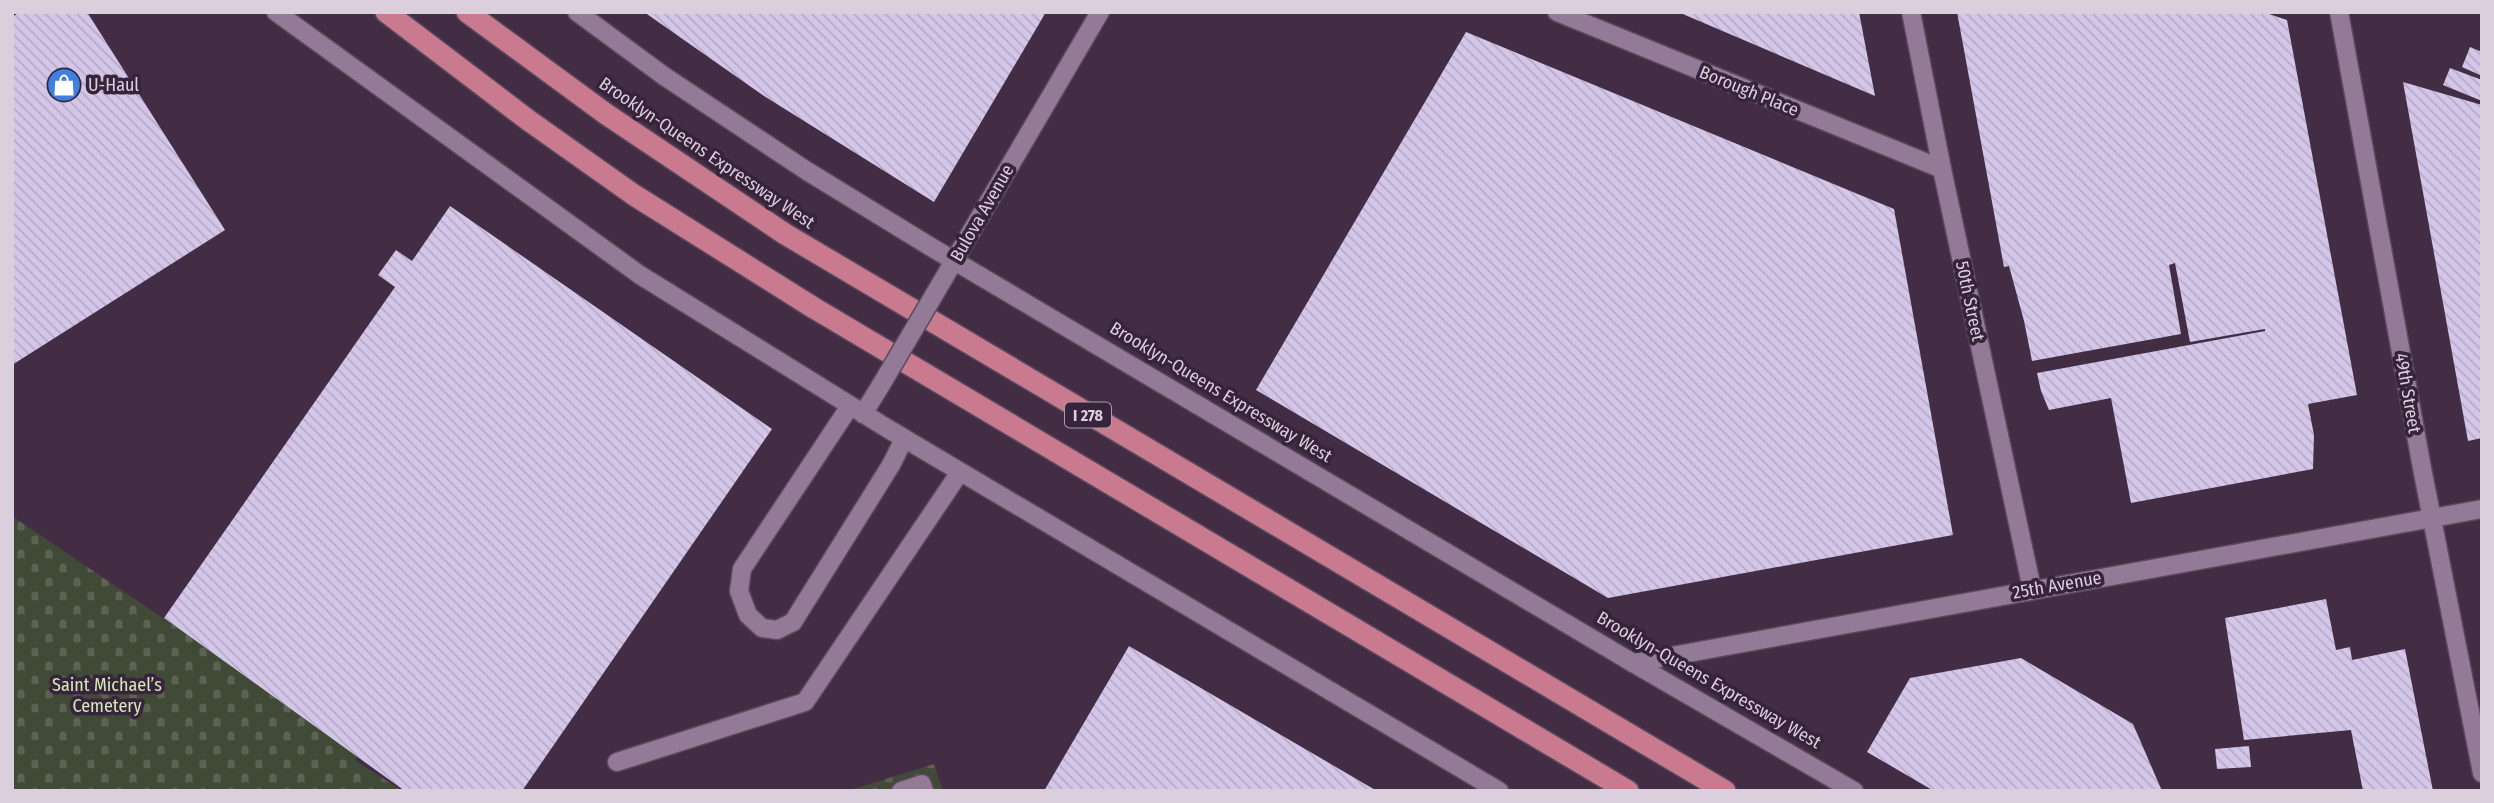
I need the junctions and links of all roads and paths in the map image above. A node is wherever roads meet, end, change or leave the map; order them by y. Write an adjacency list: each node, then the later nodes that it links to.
1 (276, 12): 11 (street)
2 (386, 12): 23 (highway, I 278)
3 (467, 12): 24 (highway, Brooklyn-Queens Expressway West / I 278)
4 (577, 12): 10 (street, Brooklyn-Queens Expressway West)
5 (1100, 12): 10 (street, Bulova Avenue)
6 (1557, 12): 9 (street, Borough Place)
7 (1911, 12): 9 (street, 50th Street)
8 (2339, 12): 15 (street, 49th Street)
9 (1942, 169): 16 (street, 50th Street)
10 (954, 261): 11 (street, Bulova Avenue, bridge); 17 (street, Brooklyn-Queens Expressway West)
11 (856, 410): 12 (street); 12 (street, Bulova Avenue)
12 (904, 439): 13 (street)
13 (960, 472): 18 (street); 22 (street)
14 (2482, 509): 15 (street, 25th Avenue)
15 (2432, 517): 16 (street, 25th Avenue); 19 (street, 49th Street)
16 (2032, 589): 17 (street, 25th Avenue)
17 (1633, 663): 25 (street, Brooklyn-Queens Expressway West)
18 (617, 762)
19 (2482, 773)
20 (901, 791): 21 (street)
21 (924, 791)
22 (1499, 791)
23 (1628, 791)
24 (1725, 791)
25 (1854, 791)

